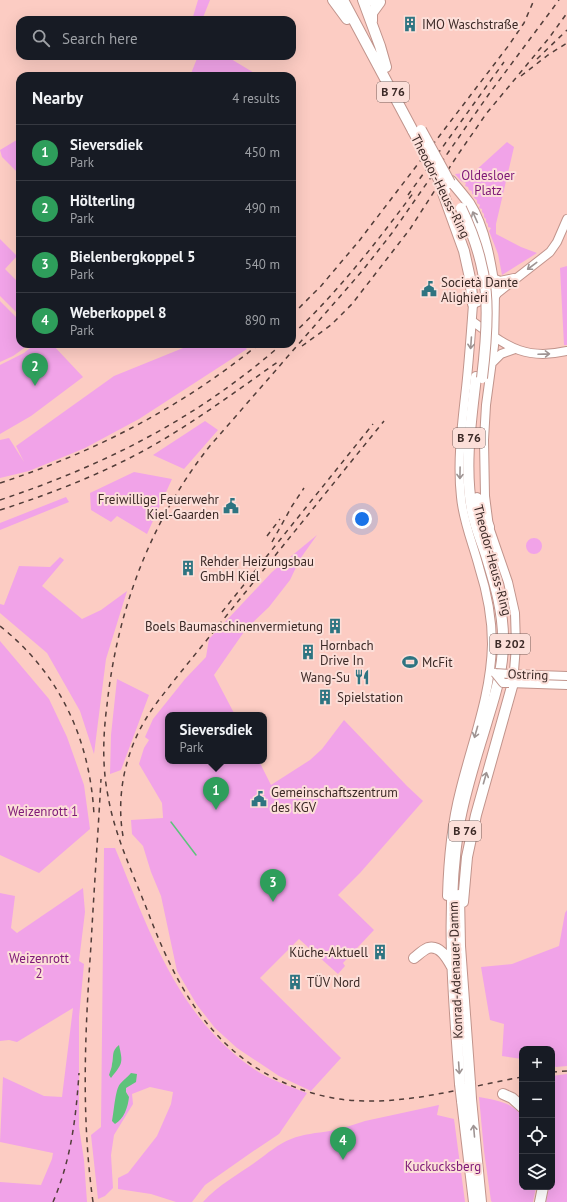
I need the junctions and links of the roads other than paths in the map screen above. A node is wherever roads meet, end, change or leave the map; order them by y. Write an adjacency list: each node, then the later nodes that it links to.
1 (333, 0): 7 (highway, B 76)
2 (343, 0): 7 (highway, Theodor-Heuss-Ring / B 76)
3 (350, 0): 8 (highway, Theodor-Heuss-Ring / B 76)
4 (363, 0): 6 (highway)
5 (368, 0): 6 (highway)
6 (373, 25): 8 (highway)
7 (372, 53): 9 (highway, Theodor-Heuss-Ring / B 76)
8 (386, 67): 9 (highway, Theodor-Heuss-Ring / B 76)
9 (415, 128): 10 (highway, Theodor-Heuss-Ring / B 76, bridge); 10 (highway, Theodor-Heuss-Ring / B 76, bridge)
10 (446, 186): 12 (highway, B 76, one-way to 10); 15 (highway, B 76); 21 (highway, Theodor-Heuss-Ring / B 76, bridge)
11 (567, 218): 13 (main road, one-way to 13)
12 (493, 279): 13 (highway); 14 (highway, B 76)
13 (514, 279): 14 (main road)
14 (495, 295): 15 (main road); 17 (main road)
15 (472, 304): 16 (main road, Theodor-Heuss-Ring)
16 (472, 321): 17 (main road); 25 (main road, Theodor-Heuss-Ring, one-way to 25)
17 (495, 337): 18 (main road); 20 (main road, Theodor-Heuss-Ring)
18 (515, 349): 19 (main road, one-way to 19); 20 (main road)
19 (567, 351)
20 (492, 363): 23 (main road, Theodor-Heuss-Ring)
21 (479, 378): 22 (highway, Theodor-Heuss-Ring / B 202); 24 (highway, Theodor-Heuss-Ring / B 76)
22 (477, 498): 23 (highway); 31 (highway, Theodor-Heuss-Ring / B 202)
23 (489, 527): 28 (main road, Theodor-Heuss-Ring)
24 (485, 553): 25 (highway, B 76); 31 (highway, Theodor-Heuss-Ring / B 76)
25 (492, 611): 26 (main road, Theodor-Heuss-Ring); 26 (main road, Theodor-Heuss-Ring)
26 (493, 671): 28 (main road, Ostring, bridge); 30 (main road, Theodor-Heuss-Ring)
27 (567, 676): 28 (main road, Ostring)
28 (510, 679): 29 (main road, Ostring); 34 (highway, B 76, one-way to 28)
29 (567, 685)
30 (486, 695): 32 (main road, Konrad-Adenauer-Damm, one-way to 32)
31 (492, 718): 33 (highway, Konrad-Adenauer-Damm / B 76); 34 (highway, Konrad-Adenauer-Damm / B 76)
32 (447, 896): 33 (highway, B 76)
33 (452, 929): 36 (highway, Konrad-Adenauer-Damm / B 76)
34 (460, 946): 37 (highway, Konrad-Adenauer-Damm / B 76)
35 (414, 958): 36 (highway)
36 (453, 967): 37 (highway, Konrad-Adenauer-Damm / B 76, one-way to 37)
37 (465, 1083): 39 (highway, Konrad-Adenauer-Damm / B 76, bridge)
38 (503, 1094): 40 (highway)
39 (466, 1100): 41 (highway, Konrad-Adenauer-Damm / B 76, one-way to 39); 43 (highway, Konrad-Adenauer-Damm / B 76)
40 (519, 1104)
41 (479, 1184): 44 (highway, Konrad-Adenauer-Damm / B 76); 45 (highway, B 76)
42 (542, 1190): 46 (highway)
43 (474, 1202)
44 (481, 1202)
45 (486, 1202)
46 (540, 1202)

